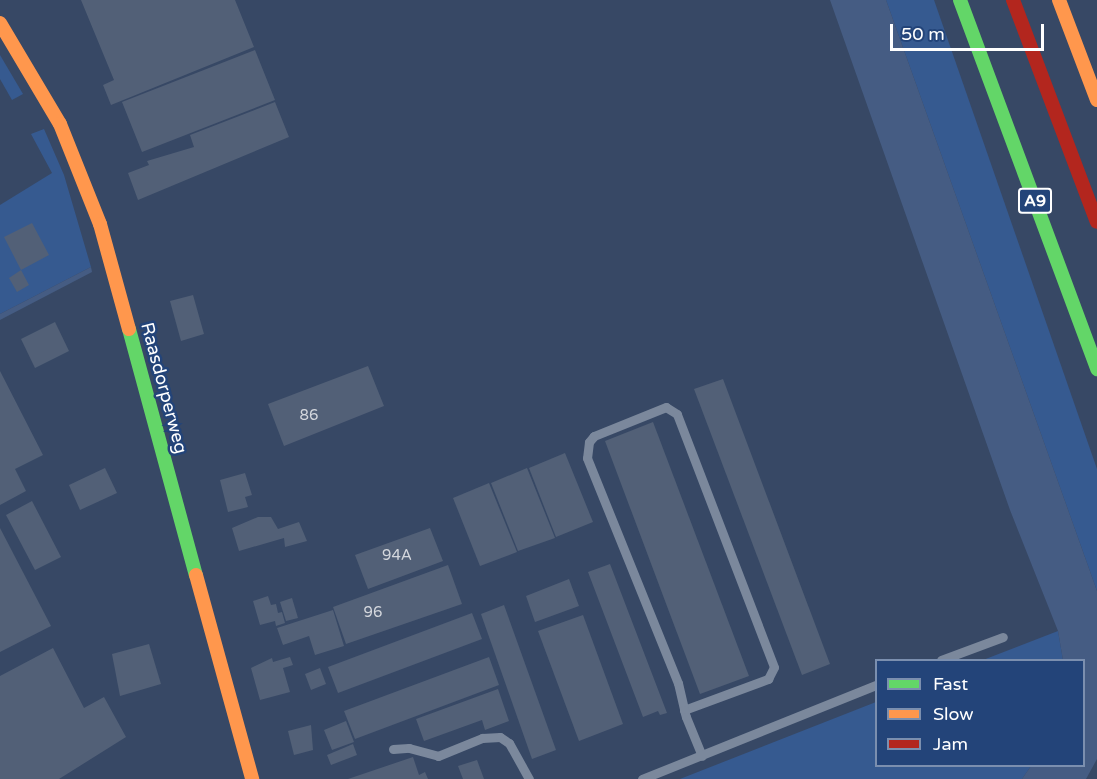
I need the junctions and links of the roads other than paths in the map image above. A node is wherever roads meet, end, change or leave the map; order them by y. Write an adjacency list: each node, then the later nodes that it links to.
1 (960, 0): 7 (main road, A9)
2 (1014, 0): 6 (main road)
3 (1059, 0): 5 (main road)
4 (0, 23): 14 (main road, Raasdorperweg)
5 (1097, 100)
6 (1097, 222)
7 (1097, 369)
8 (1003, 637): 9 (lane)
9 (944, 659)
10 (875, 685): 13 (lane)
11 (684, 710): 11 (lane); 13 (lane)
12 (393, 749): 15 (lane)
13 (702, 756): 16 (lane)
14 (252, 779)
15 (529, 779)
16 (642, 779)

